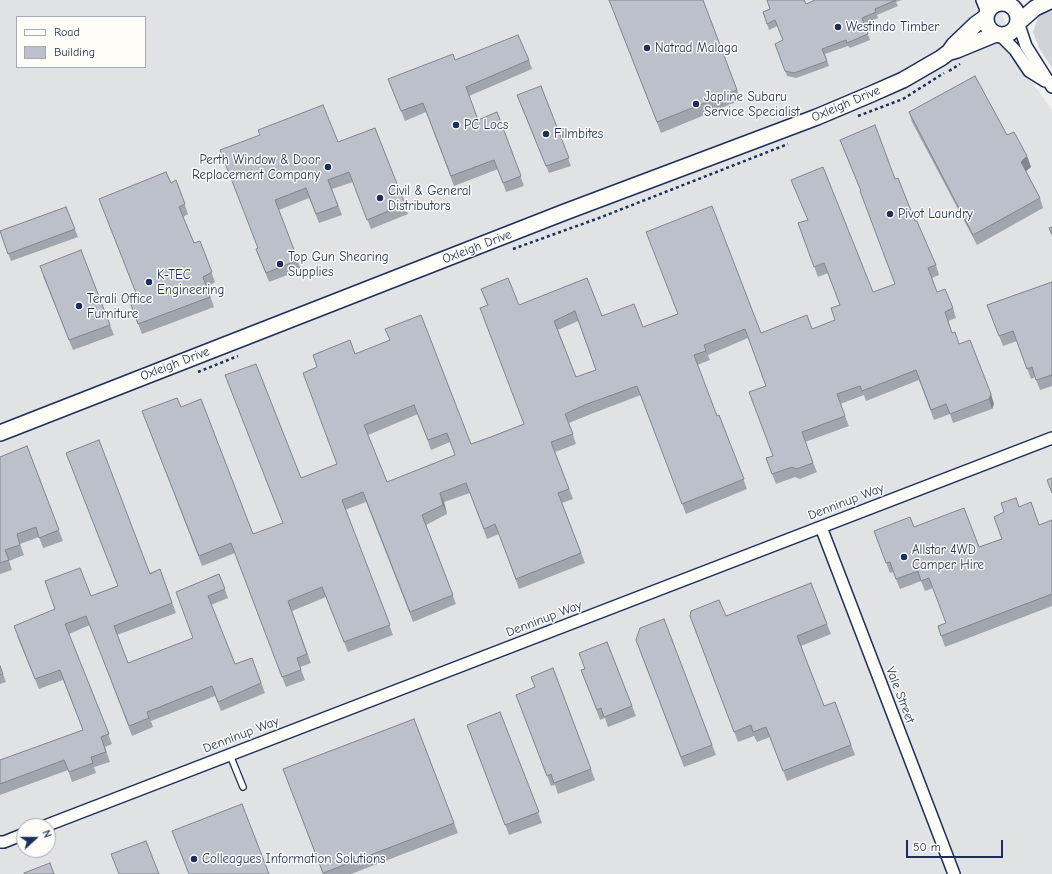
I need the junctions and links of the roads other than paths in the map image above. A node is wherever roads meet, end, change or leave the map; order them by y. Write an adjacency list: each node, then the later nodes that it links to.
1 (1052, 0): 4 (street)
2 (1009, 2): 3 (street); 4 (street)
3 (985, 10): 5 (street); 6 (street, Oxleigh Drive)
4 (1018, 22): 5 (street); 7 (street)
5 (998, 35): 6 (street, Oxleigh Drive); 7 (street)
6 (949, 52): 8 (street, Oxleigh Drive)
7 (1050, 85)
8 (0, 432)
9 (1052, 438): 10 (street, Denninup Way)
10 (821, 526): 11 (street, Denninup Way); 16 (street, Vale Street)
11 (230, 755): 12 (lane); 13 (street, Denninup Way)
12 (242, 787)
13 (56, 822)
14 (16, 837): 15 (street)
15 (0, 842)
16 (954, 874)

